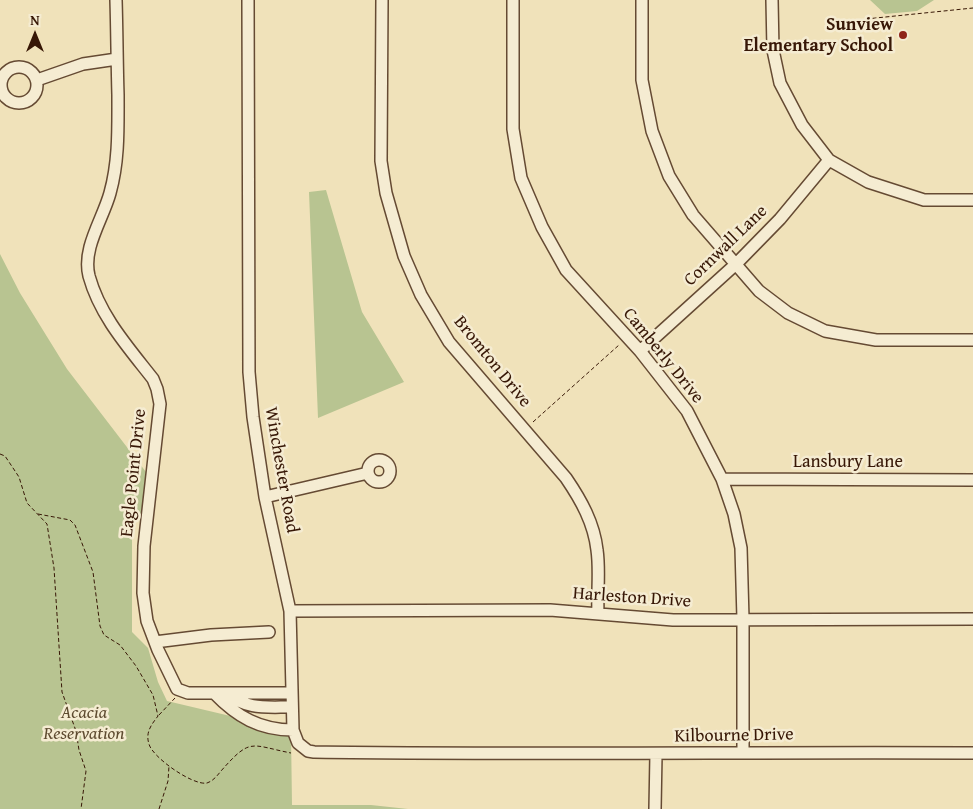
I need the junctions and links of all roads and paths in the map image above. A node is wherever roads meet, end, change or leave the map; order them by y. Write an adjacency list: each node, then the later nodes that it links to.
1 (116, 0): 9 (street, Eagle Point Drive)
2 (248, 0): 22 (street, Winchester Road)
3 (382, 0): 25 (street, Bromton Drive)
4 (513, 0): 16 (street, Camberly Drive)
5 (642, 0): 13 (street)
6 (772, 0): 11 (street)
7 (973, 8): 8 (path)
8 (866, 19)
9 (118, 59): 10 (street); 29 (street, Eagle Point Drive)
10 (36, 80)
11 (829, 160): 12 (street); 13 (street, Cornwall Lane)
12 (973, 200)
13 (736, 264): 14 (street); 16 (street, Cornwall Lane)
14 (973, 340)
15 (619, 345): 17 (path)
16 (640, 351): 20 (street, Camberly Drive)
17 (533, 422)
18 (0, 454): 23 (path)
19 (368, 473): 22 (street)
20 (722, 479): 21 (street, Lansbury Lane); 26 (street, Camberly Drive)
21 (973, 480)
22 (265, 497): 24 (street, Winchester Road)
23 (38, 514): 34 (path); 41 (path)
24 (290, 611): 25 (street, Harleston Drive); 32 (street, Winchester Road)
25 (598, 612): 26 (street, Harleston Drive)
26 (743, 619): 27 (street, Harleston Drive); 37 (street, Camberly Drive)
27 (973, 619)
28 (269, 632): 29 (street)
29 (155, 642): 30 (street, Eagle Point Drive)
30 (181, 690): 31 (street); 34 (path)
31 (219, 693): 32 (street); 33 (street); 35 (street)
32 (291, 693): 33 (street, Winchester Road)
33 (292, 707): 35 (street, Winchester Road)
34 (158, 716): 40 (path)
35 (293, 730): 39 (street, Kilbourne Drive)
36 (291, 752): 40 (path)
37 (743, 752): 38 (street, Kilbourne Drive); 39 (street, Kilbourne Drive)
38 (973, 753)
39 (656, 754): 43 (street)
40 (170, 765): 42 (path)
41 (81, 809)
42 (159, 809)
43 (655, 809)

